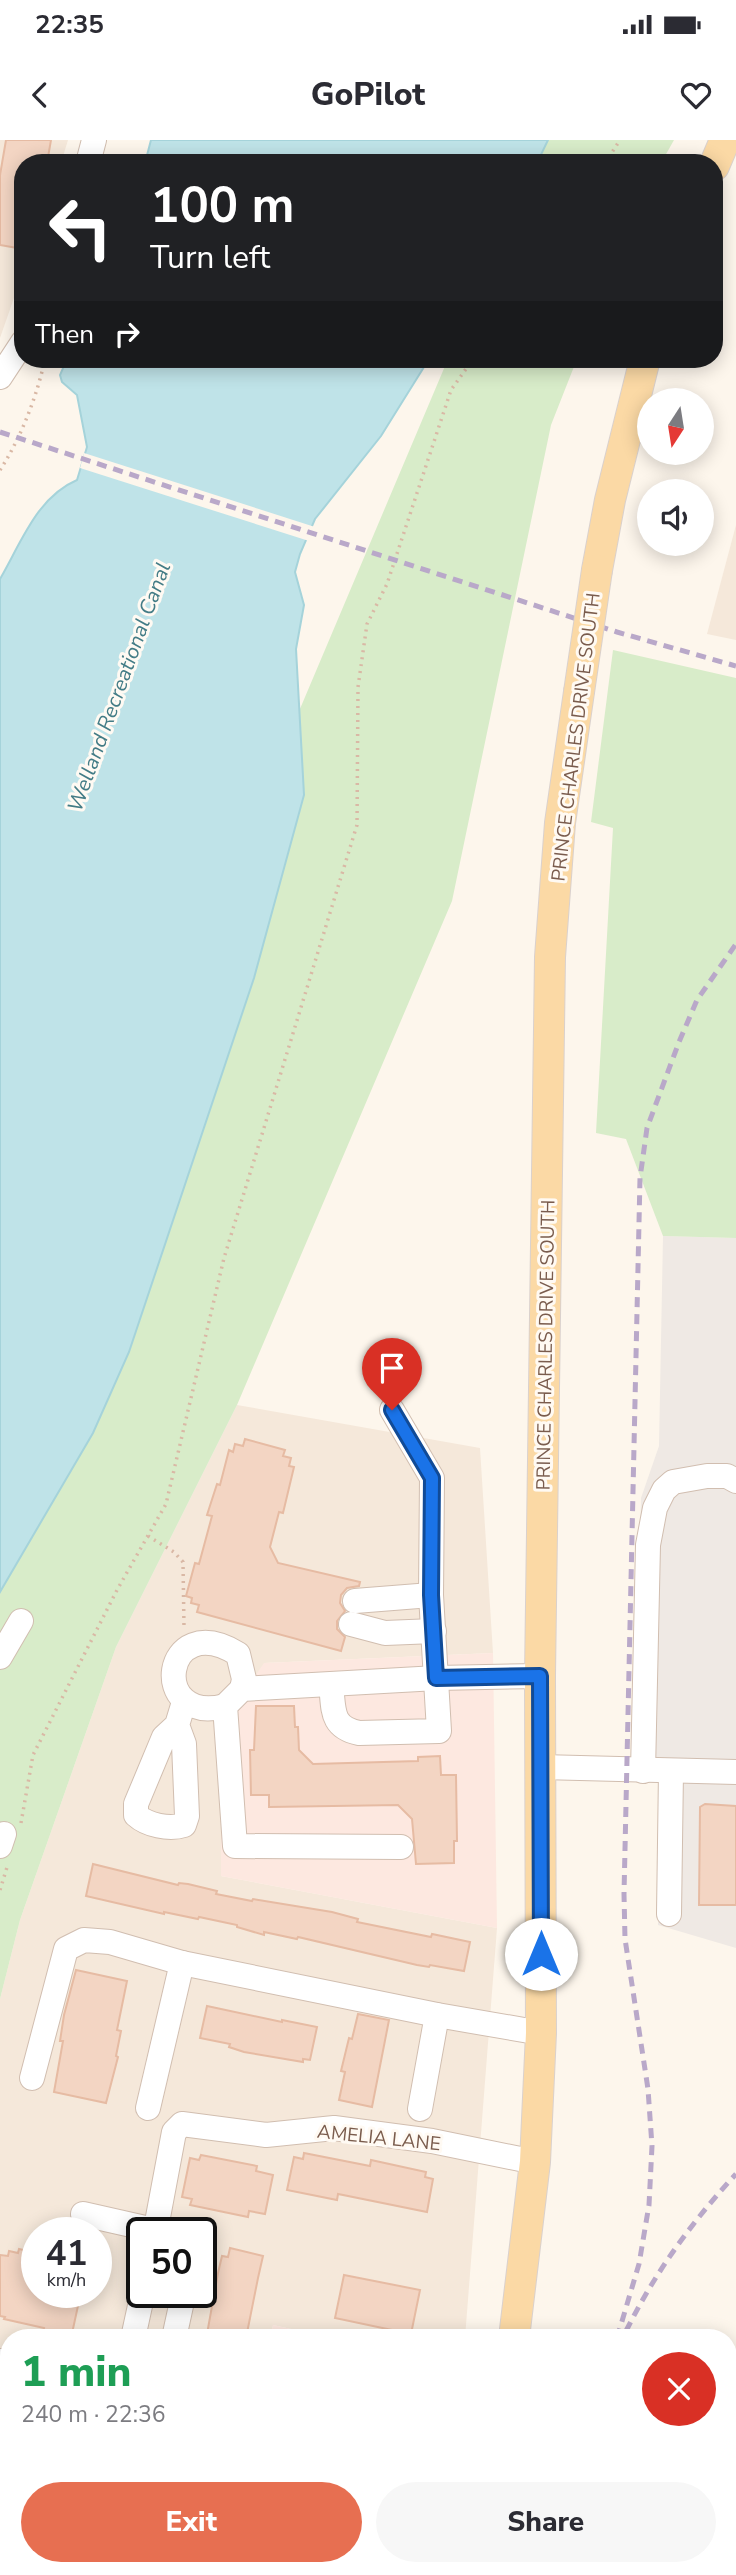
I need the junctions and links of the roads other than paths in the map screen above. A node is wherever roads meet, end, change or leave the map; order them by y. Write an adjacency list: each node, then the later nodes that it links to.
1 (14, 356): 3 (street)
2 (643, 368): 10 (main road, PRINCE CHARLES DRIVE SOUTH, bridge)
3 (0, 377)
4 (392, 1410): 6 (street)
5 (736, 1481): 16 (street)
6 (431, 1595): 8 (street); 8 (street)
7 (21, 1621): 9 (street)
8 (434, 1632): 11 (street)
9 (0, 1657)
10 (540, 1676): 11 (street); 15 (main road, PRINCE CHARLES DRIVE SOUTH)
11 (436, 1678): 12 (street); 12 (street)
12 (331, 1685): 13 (street)
13 (242, 1689): 14 (street); 14 (street)
14 (225, 1706): 19 (street)
15 (541, 1767): 16 (street); 23 (main road, PRINCE CHARLES DRIVE SOUTH)
16 (643, 1771): 17 (street)
17 (671, 1771): 18 (street); 20 (street)
18 (736, 1772)
19 (401, 1847)
20 (669, 1914)
21 (182, 1963): 22 (street); 24 (street); 25 (street)
22 (437, 2015): 23 (street); 26 (street)
23 (541, 2034): 27 (main road, PRINCE CHARLES DRIVE SOUTH)
24 (32, 2078)
25 (148, 2108)
26 (420, 2109)
27 (535, 2162): 29 (street, AMELIA LANE); 35 (main road, PRINCE CHARLES DRIVE SOUTH)
28 (83, 2214): 30 (street)
29 (161, 2217)
30 (126, 2224)
31 (140, 2308): 33 (street)
32 (181, 2308): 34 (street)
33 (135, 2329)
34 (176, 2329)
35 (515, 2329)

